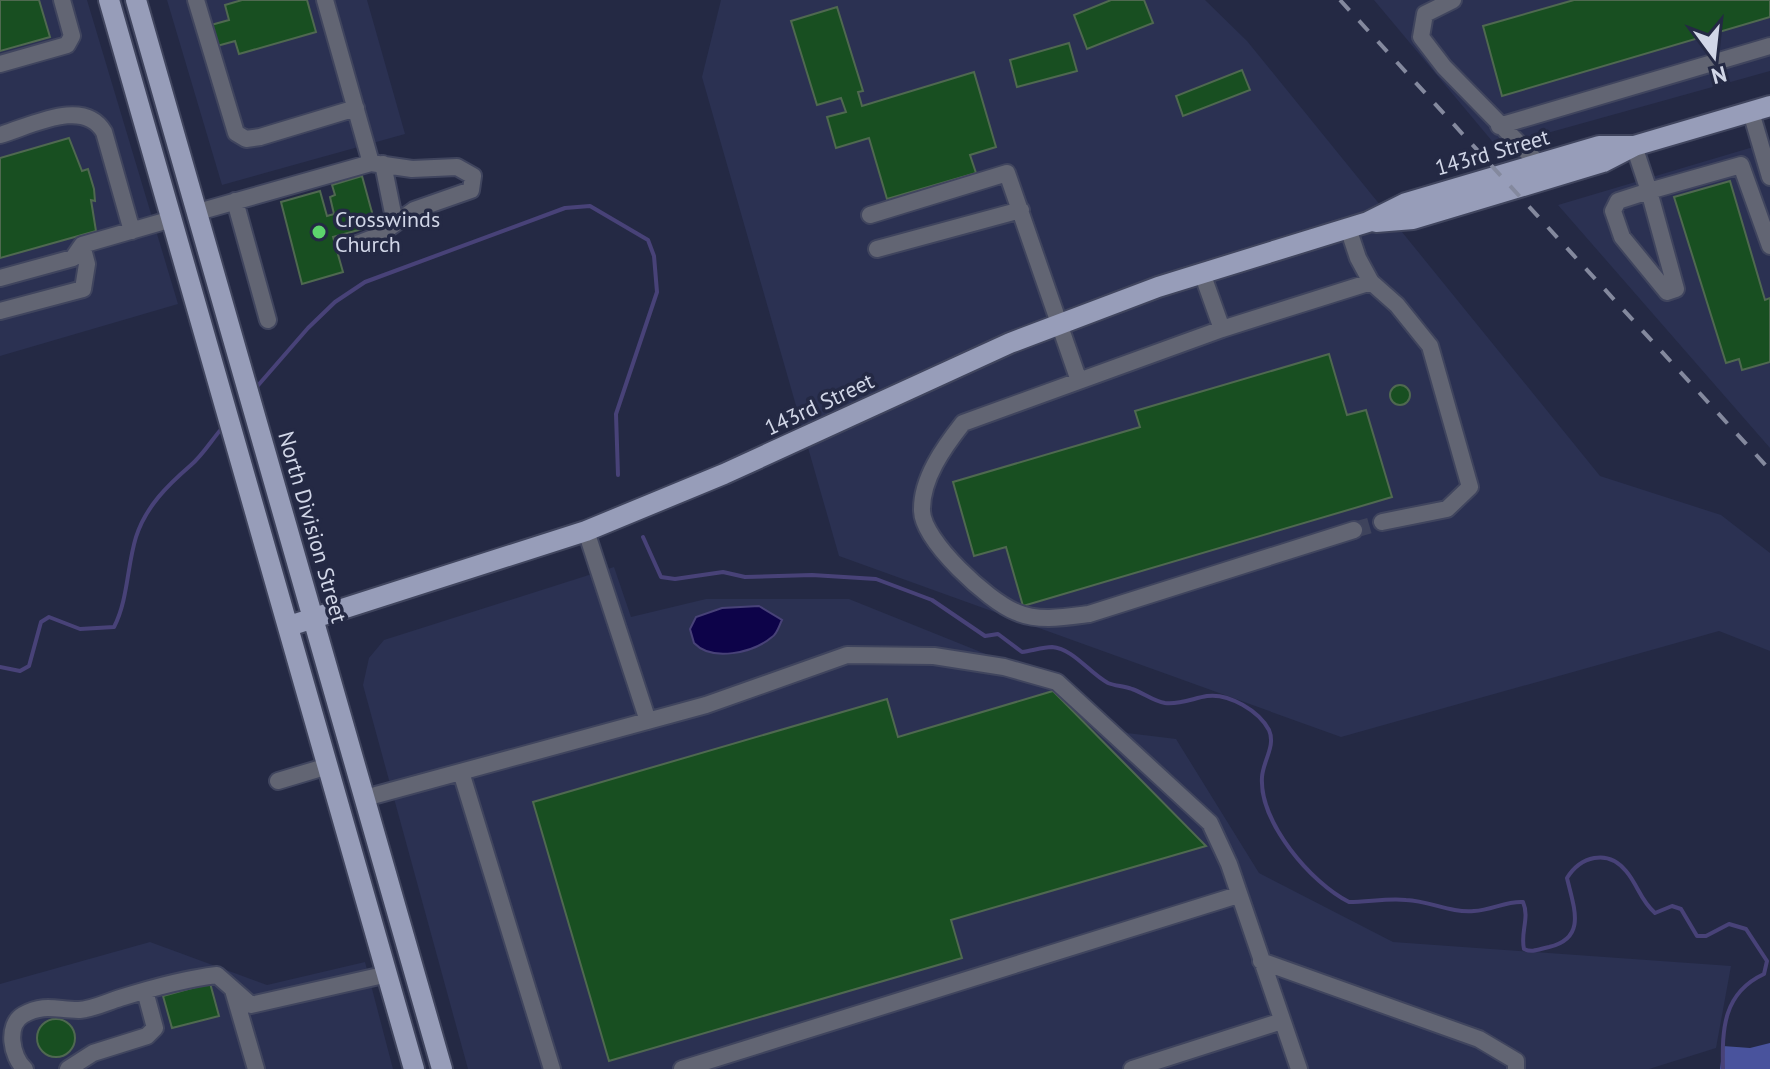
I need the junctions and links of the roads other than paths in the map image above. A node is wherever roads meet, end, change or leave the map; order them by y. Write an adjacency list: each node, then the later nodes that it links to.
1 (62, 0): 8 (lane)
2 (109, 0): 22 (main road)
3 (136, 0): 20 (main road, North Division Street)
4 (196, 0): 9 (lane)
5 (325, 0): 9 (lane)
6 (1453, 0): 11 (lane)
7 (1770, 46): 11 (lane)
8 (0, 64)
9 (356, 108): 14 (lane)
10 (1761, 109): 13 (main road, 143rd Street); 16 (lane)
11 (1499, 126): 15 (lane)
12 (0, 135): 26 (lane)
13 (1634, 146): 15 (main road, 143rd Street); 17 (lane); 23 (main road, 143rd Street)
14 (377, 164): 18 (lane); 24 (lane); 24 (lane)
15 (1539, 164): 23 (main road, 143rd Street)
16 (1770, 177)
17 (1649, 191): 17 (lane); 29 (lane)
18 (235, 201): 20 (lane); 35 (lane)
19 (1021, 210): 21 (lane); 30 (lane); 36 (lane)
20 (198, 212): 22 (main road); 42 (main road, North Division Street)
21 (870, 215)
22 (172, 219): 26 (lane); 43 (main road)
23 (1368, 222): 25 (main road, 143rd Street)
24 (395, 223): 27 (lane)
25 (1348, 228): 31 (main road, 143rd Street); 33 (lane)
26 (132, 231): 28 (lane)
27 (357, 244)
28 (82, 245): 32 (lane); 34 (lane)
29 (1770, 246)
30 (877, 249)
31 (1202, 273): 36 (main road, 143rd Street); 37 (lane)
32 (0, 278)
33 (1371, 282): 37 (lane); 39 (lane)
34 (0, 311)
35 (268, 320)
36 (1061, 323): 38 (lane); 41 (main road, 143rd Street)
37 (1222, 329): 38 (lane)
38 (1079, 381): 40 (lane)
39 (1382, 522)
40 (1354, 530)
41 (586, 531): 42 (main road, 143rd Street); 44 (lane)
42 (315, 619): 43 (main road, 143rd Street); 48 (main road, North Division Street)
43 (289, 626): 45 (main road)
44 (648, 721): 46 (lane); 49 (lane)
45 (328, 766): 47 (lane); 51 (main road)
46 (461, 772): 48 (lane); 60 (lane)
47 (278, 781)
48 (365, 798): 59 (main road, North Division Street)
49 (1238, 895): 50 (lane); 61 (lane)
50 (1261, 961): 54 (lane); 64 (lane)
51 (388, 974): 52 (lane); 58 (main road)
52 (233, 990): 53 (lane); 57 (lane)
53 (145, 991): 55 (lane); 56 (lane)
54 (1282, 1021): 62 (lane); 63 (lane)
55 (25, 1069)
56 (68, 1069)
57 (256, 1069)
58 (414, 1069)
59 (442, 1069)
60 (552, 1069)
61 (682, 1069)
62 (1132, 1069)
63 (1299, 1069)
64 (1516, 1069)

